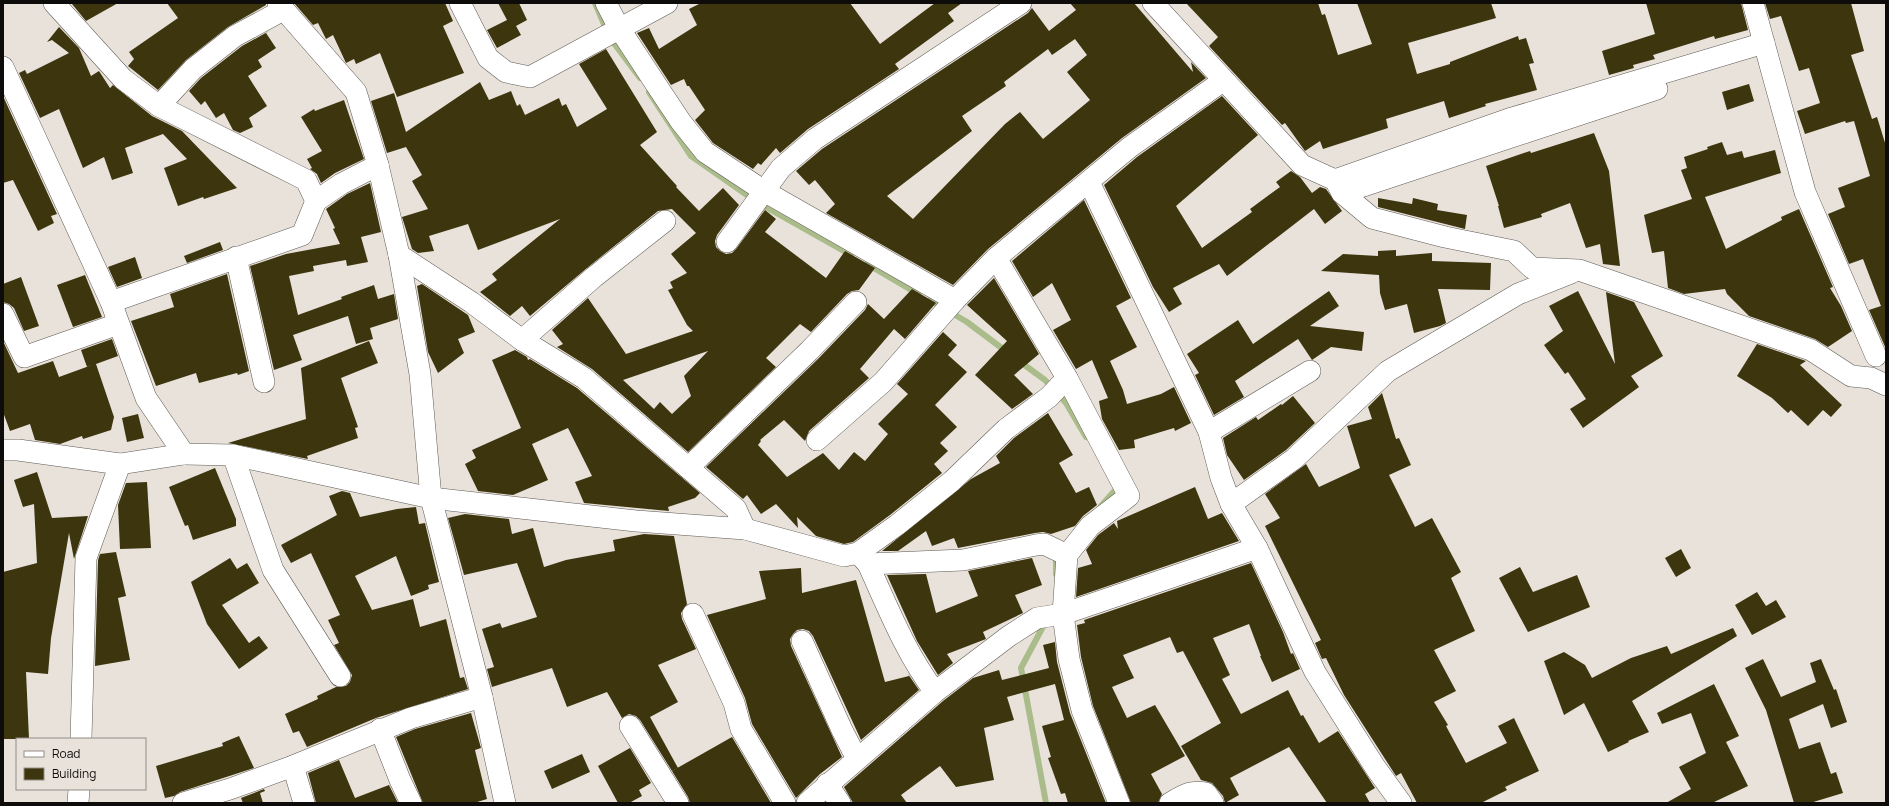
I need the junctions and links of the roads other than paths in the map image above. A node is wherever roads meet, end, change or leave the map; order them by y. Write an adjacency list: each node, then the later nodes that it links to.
1 (54, 3): 13 (street)
2 (460, 3): 9 (street)
3 (606, 3): 9 (street)
4 (667, 3): 9 (street)
5 (1021, 3): 17 (street)
6 (1153, 3): 12 (street)
7 (1753, 3): 10 (street)
8 (280, 6): 13 (street); 14 (street)
9 (620, 28): 17 (street)
10 (1766, 48): 16 (street); 31 (street)
11 (3, 67): 25 (street)
12 (1224, 80): 15 (street); 16 (street)
13 (158, 106): 18 (street)
14 (378, 165): 18 (street); 21 (street)
15 (1089, 182): 23 (street); 36 (street)
16 (1339, 186): 24 (street)
17 (764, 191): 20 (street); 27 (street)
18 (316, 201): 22 (street)
19 (665, 221): 30 (street)
20 (727, 242)
21 (399, 255): 30 (street); 43 (street)
22 (236, 257): 25 (street); 33 (street)
23 (996, 258): 27 (street); 35 (street)
24 (1579, 270): 34 (street); 44 (street)
25 (111, 302): 29 (street)
26 (856, 302): 42 (street)
27 (949, 307): 37 (street)
28 (3, 314): 29 (street)
29 (118, 324): 39 (street)
30 (522, 340): 42 (street)
31 (1881, 354): 34 (street)
32 (1310, 371): 36 (street)
33 (264, 382)
34 (1883, 383)
35 (1059, 386): 47 (street); 48 (street)
36 (1209, 432): 44 (street)
37 (817, 440)
38 (3, 450): 41 (street)
39 (184, 454): 40 (street); 41 (street)
40 (233, 455): 43 (street); 52 (street)
41 (120, 464): 57 (street)
42 (688, 468): 45 (street)
43 (431, 498): 45 (street); 54 (street)
44 (1231, 504): 46 (street)
45 (745, 528): 48 (street)
46 (1257, 548): 50 (street); 72 (street)
47 (1067, 555): 48 (street); 50 (street)
48 (863, 559): 53 (street)
49 (693, 614): 66 (street)
50 (1063, 614): 53 (street); 69 (street)
51 (802, 641): 58 (street)
52 (340, 676)
53 (935, 692): 58 (street)
54 (482, 696): 56 (street); 61 (street)
55 (630, 726): 65 (street)
56 (380, 729): 59 (street); 64 (street)
57 (81, 738)
58 (857, 759): 60 (street)
59 (293, 766): 62 (street); 63 (street)
60 (827, 784): 67 (street); 68 (street)
61 (503, 802)
62 (183, 803)
63 (304, 803)
64 (411, 803)
65 (678, 803)
66 (785, 803)
67 (807, 803)
68 (840, 803)
69 (1119, 803)
70 (1170, 803): 71 (street)
71 (1213, 803)
72 (1401, 803)

